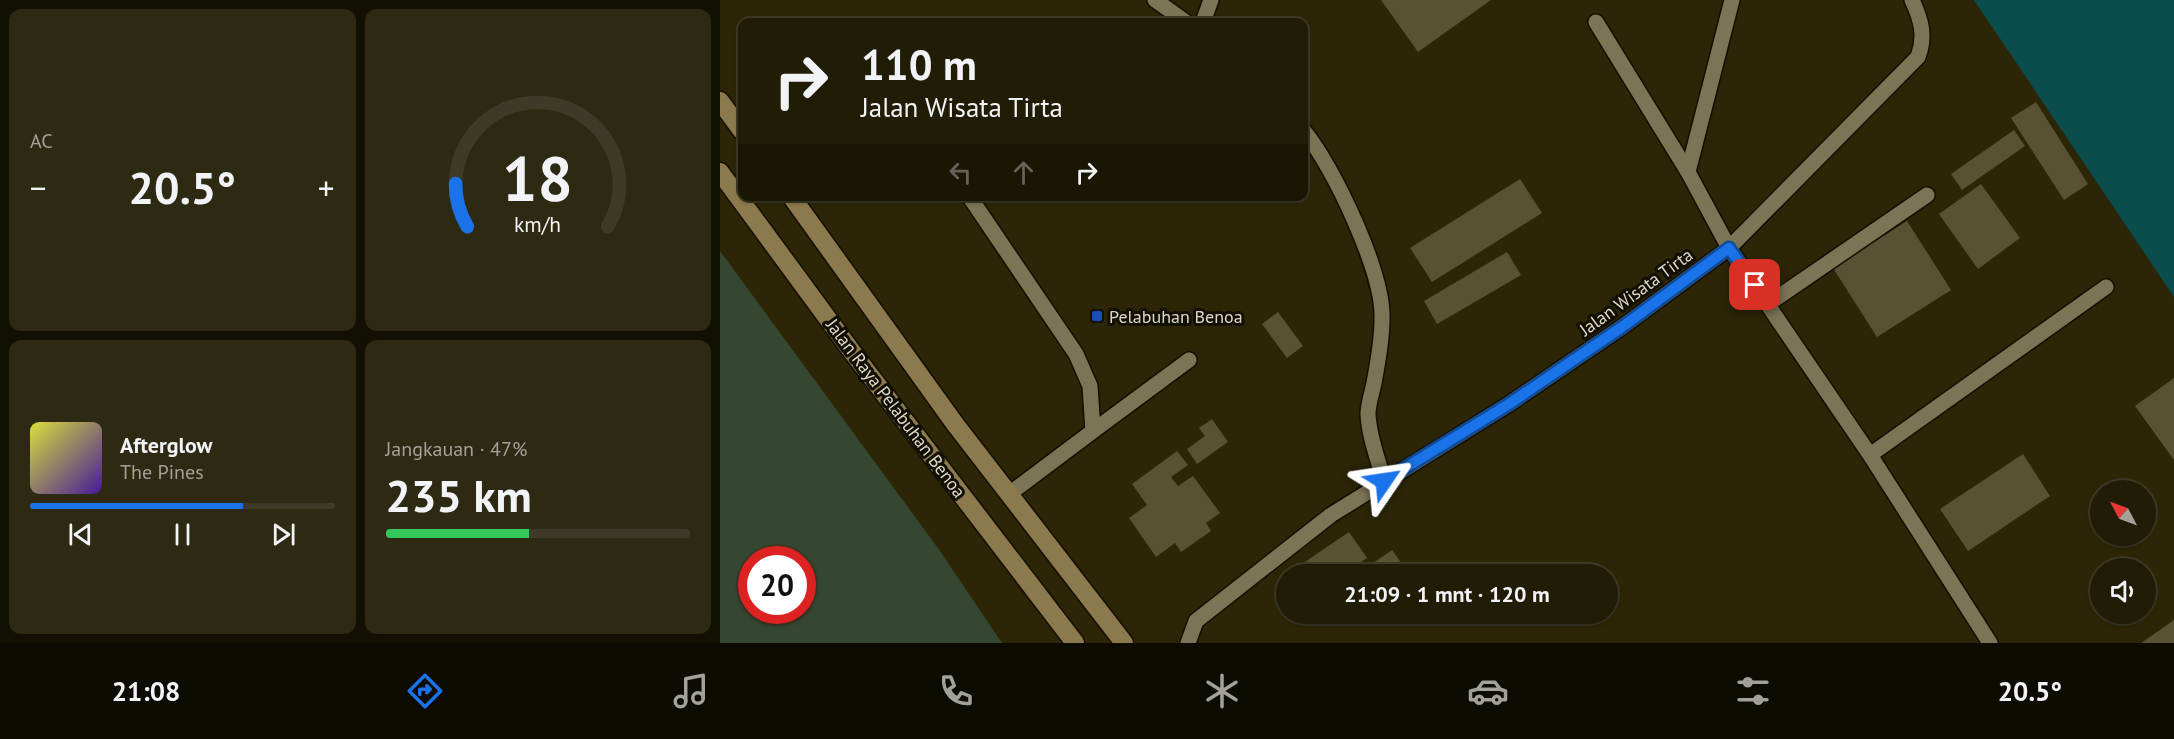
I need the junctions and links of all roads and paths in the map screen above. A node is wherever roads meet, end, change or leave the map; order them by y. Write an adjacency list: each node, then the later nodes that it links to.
1 (1155, 0): 5 (lane)
2 (1211, 0): 6 (lane)
3 (1732, 0): 12 (lane)
4 (1912, 0): 18 (lane, Jalan Wisata Tirta)
5 (1180, 18)
6 (1204, 18)
7 (1596, 22): 12 (lane)
8 (720, 101): 9 (street)
9 (738, 126)
10 (1308, 136): 24 (lane)
11 (720, 172): 14 (street, Jalan Raya Pelabuhan Benoa)
12 (1688, 172): 18 (lane)
13 (1927, 195): 20 (lane)
14 (738, 196)
15 (741, 201): 26 (street, Jalan Raya Pelabuhan Benoa)
16 (795, 201): 25 (street, Jalan Raya Pelabuhan Benoa)
17 (972, 201): 22 (lane)
18 (1729, 248): 20 (lane); 24 (lane, Jalan Wisata Tirta)
19 (2106, 287): 23 (lane)
20 (1768, 304): 23 (lane)
21 (1189, 360): 22 (lane)
22 (1093, 431): 25 (lane)
23 (1870, 456): 29 (lane)
24 (1384, 481): 28 (lane, Jalan Wisata Tirta)
25 (1009, 494): 27 (street, Jalan Raya Pelabuhan Benoa)
26 (1075, 643)
27 (1124, 643)
28 (1188, 643)
29 (1990, 643)

